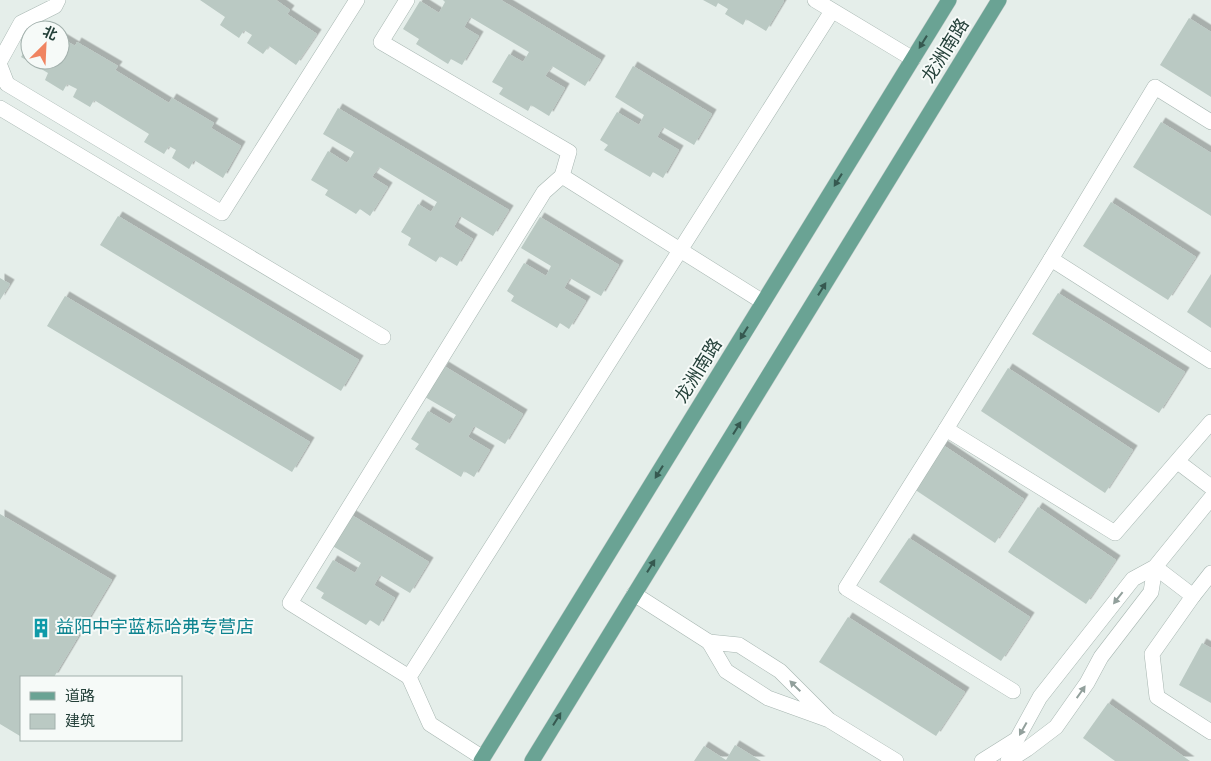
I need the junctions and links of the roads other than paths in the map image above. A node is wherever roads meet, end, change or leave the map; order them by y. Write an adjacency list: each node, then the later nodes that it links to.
1 (58, 0): 9 (street)
2 (357, 0): 10 (street)
3 (407, 0): 13 (street)
4 (815, 0): 7 (street)
5 (949, 0): 8 (main road, 龙洲南路, one-way to 8)
6 (999, 0): 26 (main road, 龙洲南路, one-way to 6)
7 (832, 11): 8 (street); 14 (street)
8 (913, 59): 16 (main road, 龙洲南路, one-way to 16)
9 (0, 61)
10 (0, 66)
11 (0, 108): 17 (street)
12 (1211, 122): 15 (street)
13 (562, 176): 14 (street); 29 (street)
14 (680, 250): 16 (street); 29 (street)
15 (1051, 260): 18 (street); 20 (street)
16 (763, 302): 33 (main road, 龙洲南路, one-way to 33)
17 (383, 337)
18 (1211, 361)
19 (1211, 422): 21 (street)
20 (946, 429): 21 (street); 30 (street)
21 (1178, 462): 22 (street)
22 (1211, 487)
23 (1211, 498): 24 (street)
24 (1154, 568): 27 (street); 36 (street, one-way to 36); 37 (street, one-way to 24)
25 (1211, 573): 27 (street)
26 (634, 594): 28 (street); 34 (main road, 龙洲南路, one-way to 26)
27 (1193, 596): 32 (street)
28 (709, 642): 31 (street, one-way to 28); 31 (street)
29 (410, 677): 33 (street)
30 (1013, 691)
31 (829, 720): 35 (street)
32 (1211, 732)
33 (482, 759)
34 (532, 761)
35 (896, 761)
36 (982, 761)
37 (1008, 761)

